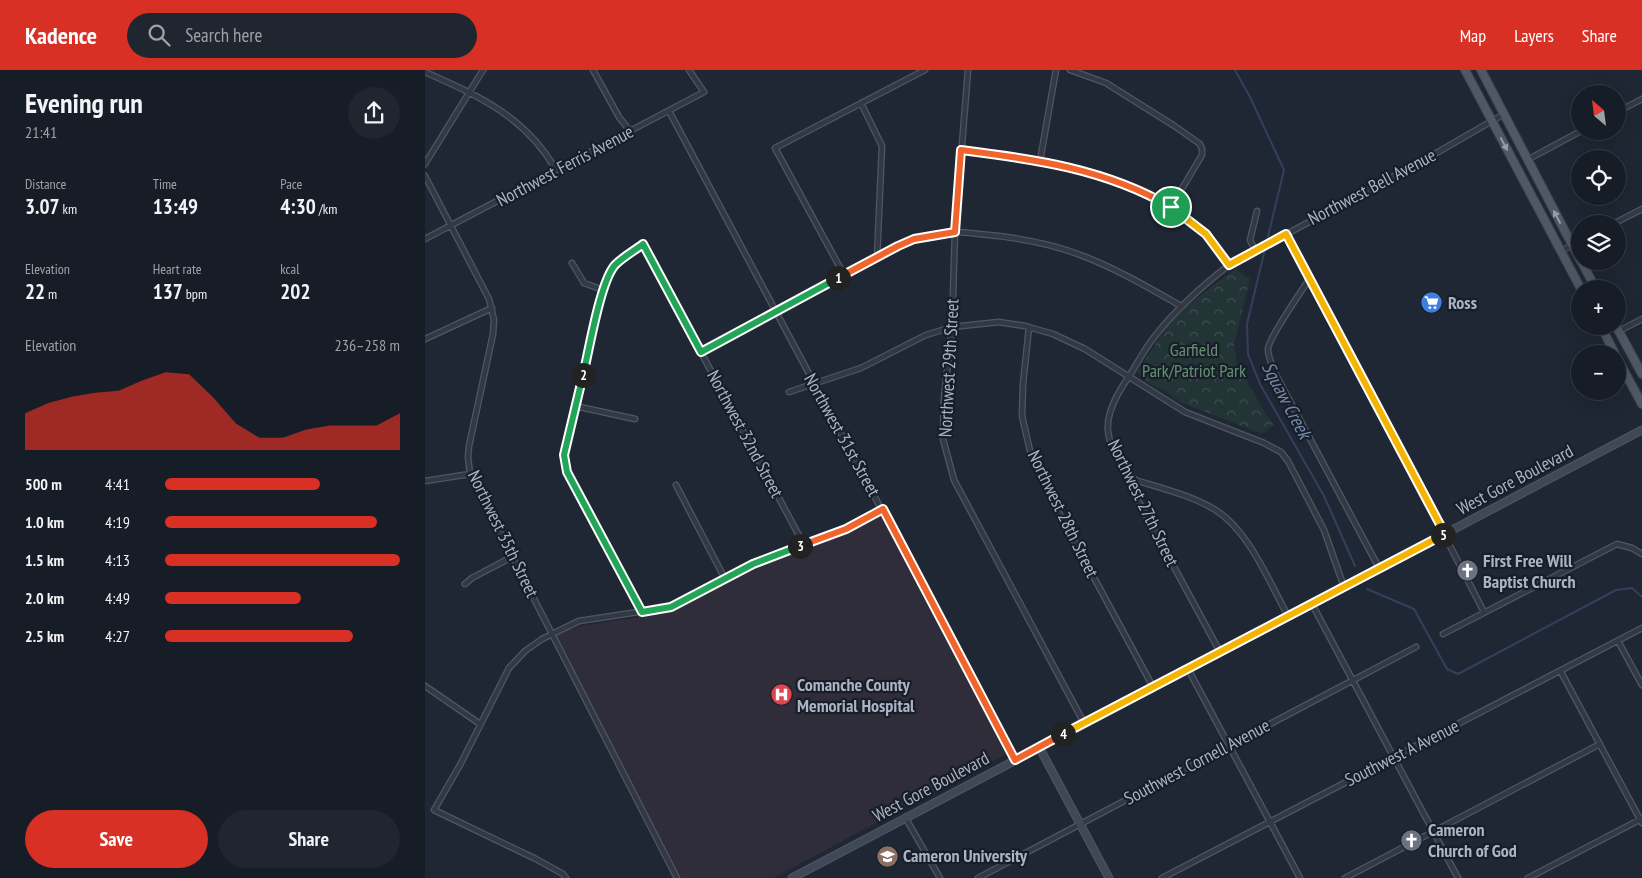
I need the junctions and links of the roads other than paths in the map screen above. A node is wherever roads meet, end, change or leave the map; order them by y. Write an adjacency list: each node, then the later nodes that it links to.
1 (483, 70): 11 (street)
2 (593, 70): 18 (street)
3 (689, 70): 15 (street, Northwest Ferris Avenue)
4 (925, 70): 13 (street)
5 (968, 70): 20 (street, Northwest 29th Street)
6 (1056, 70): 22 (street)
7 (1070, 70): 26 (street)
8 (1465, 70): 17 (main road)
9 (1481, 70): 16 (main road)
10 (425, 72): 11 (street)
11 (469, 93): 23 (street); 24 (street)
12 (1642, 99): 14 (street)
13 (861, 103): 38 (street); 41 (street)
14 (1626, 107)
15 (669, 111): 18 (street, Northwest Ferris Avenue); 47 (street, Northwest 31st Street)
16 (1504, 114): 17 (street, Northwest Bell Avenue); 21 (main road)
17 (1492, 121): 32 (street, Northwest Bell Avenue); 37 (main road, one-way to 37)
18 (630, 131): 24 (street, Northwest Ferris Avenue)
19 (1571, 136): 21 (street)
20 (961, 150): 22 (street); 31 (street, Northwest 29th Street)
21 (1527, 160): 34 (main road, one-way to 21)
22 (1040, 161): 26 (street)
23 (425, 164)
24 (556, 170): 30 (street, Northwest Ferris Avenue)
25 (425, 176): 30 (street, Northwest 35th Street)
26 (1171, 207): 40 (street)
27 (1642, 208): 29 (street)
28 (1257, 211): 36 (street)
29 (1626, 217)
30 (450, 226): 33 (street, Northwest Ferris Avenue); 46 (street, Northwest 35th Street)
31 (955, 232): 38 (street); 45 (street); 50 (street, Northwest 29th Street)
32 (1286, 234): 36 (street, Northwest Bell Avenue); 42 (street)
33 (425, 239)
34 (1571, 243)
35 (1571, 246): 37 (street)
36 (1257, 249): 40 (street, Northwest Bell Avenue)
37 (1561, 251): 43 (main road)
38 (877, 258): 41 (street)
39 (572, 263): 44 (street)
40 (1229, 265): 45 (street, Northwest Bell Avenue)
41 (844, 275): 47 (street)
42 (1310, 278): 69 (street); 73 (street)
43 (1576, 280)
44 (603, 290): 54 (street, Northwest 32nd Street); 61 (street)
45 (1181, 306): 57 (street, Northwest 27th Street)
46 (492, 308): 53 (street); 64 (street, Northwest 35th Street)
47 (777, 311): 54 (street); 58 (street, Northwest 31st Street)
48 (1642, 320): 49 (street)
49 (1626, 326)
50 (952, 327): 51 (street); 58 (street); 93 (street, Northwest 29th Street)
51 (1029, 327): 57 (street); 92 (street, Northwest 28th Street)
52 (1621, 335): 55 (main road)
53 (425, 339)
54 (701, 352): 70 (street, Northwest 32nd Street)
55 (1642, 374)
56 (1626, 375): 60 (main road)
57 (1128, 377): 65 (street, Northwest 27th Street); 76 (street)
58 (814, 384): 59 (street); 68 (street, Northwest 31st Street)
59 (789, 392)
60 (1642, 404)
61 (575, 406): 62 (street); 78 (street)
62 (635, 419)
63 (1642, 430): 69 (main road, West Gore Boulevard)
64 (470, 474): 66 (street); 72 (street, Northwest 35th Street)
65 (1135, 480): 80 (street); 86 (street, Northwest 27th Street)
66 (425, 481)
67 (676, 485): 74 (street)
68 (883, 509): 70 (street); 99 (street, Northwest 31st Street)
69 (1445, 534): 73 (main road, West Gore Boulevard); 79 (street)
70 (804, 545): 74 (street)
71 (1642, 554): 79 (street)
72 (513, 557): 75 (street); 82 (street, Northwest 35th Street)
73 (1379, 568): 76 (main road, West Gore Boulevard)
74 (725, 579): 78 (street)
75 (465, 584)
76 (1344, 587): 77 (main road, West Gore Boulevard)
77 (1312, 604): 80 (main road, West Gore Boulevard); 89 (street)
78 (642, 612): 82 (street)
79 (1484, 612): 83 (street)
80 (1288, 616): 86 (main road, West Gore Boulevard)
81 (1642, 628): 84 (street, Southwest A Avenue)
82 (552, 634): 94 (street); 106 (street, Northwest 35th Street)
83 (1443, 634)
84 (1618, 641): 88 (street, Southwest A Avenue); 90 (street)
85 (1416, 647): 89 (street, Southwest Cornell Avenue)
86 (1220, 652): 87 (main road, West Gore Boulevard)
87 (1188, 668): 92 (main road, West Gore Boulevard); 96 (street)
88 (1561, 672): 95 (street); 98 (street, Southwest A Avenue)
89 (1353, 680): 96 (street, Southwest Cornell Avenue); 98 (street)
90 (1642, 685)
91 (425, 686): 94 (street)
92 (1153, 687): 93 (main road, West Gore Boulevard)
93 (1084, 723): 97 (main road, West Gore Boulevard)
94 (481, 724): 105 (street)
95 (1600, 744): 101 (street); 104 (street)
96 (1229, 746): 102 (street); 103 (street, Southwest Cornell Avenue)
97 (1039, 747): 99 (main road, West Gore Boulevard); 103 (main road)
98 (1394, 758): 102 (street, Southwest A Avenue); 104 (street)
99 (1015, 760): 100 (main road, West Gore Boulevard)
100 (905, 817): 107 (main road, West Gore Boulevard); 108 (street)
101 (1641, 820): 115 (street)
102 (1270, 821): 111 (street, Southwest A Avenue); 112 (street)
103 (1080, 824): 109 (street, Southwest Cornell Avenue); 110 (main road)
104 (1433, 831): 113 (street); 114 (street)
105 (566, 878)
106 (677, 878)
107 (792, 878)
108 (940, 878)
109 (978, 878)
110 (1109, 878)
111 (1162, 878)
112 (1300, 878)
113 (1345, 878)
114 (1458, 878)
115 (1528, 878)

